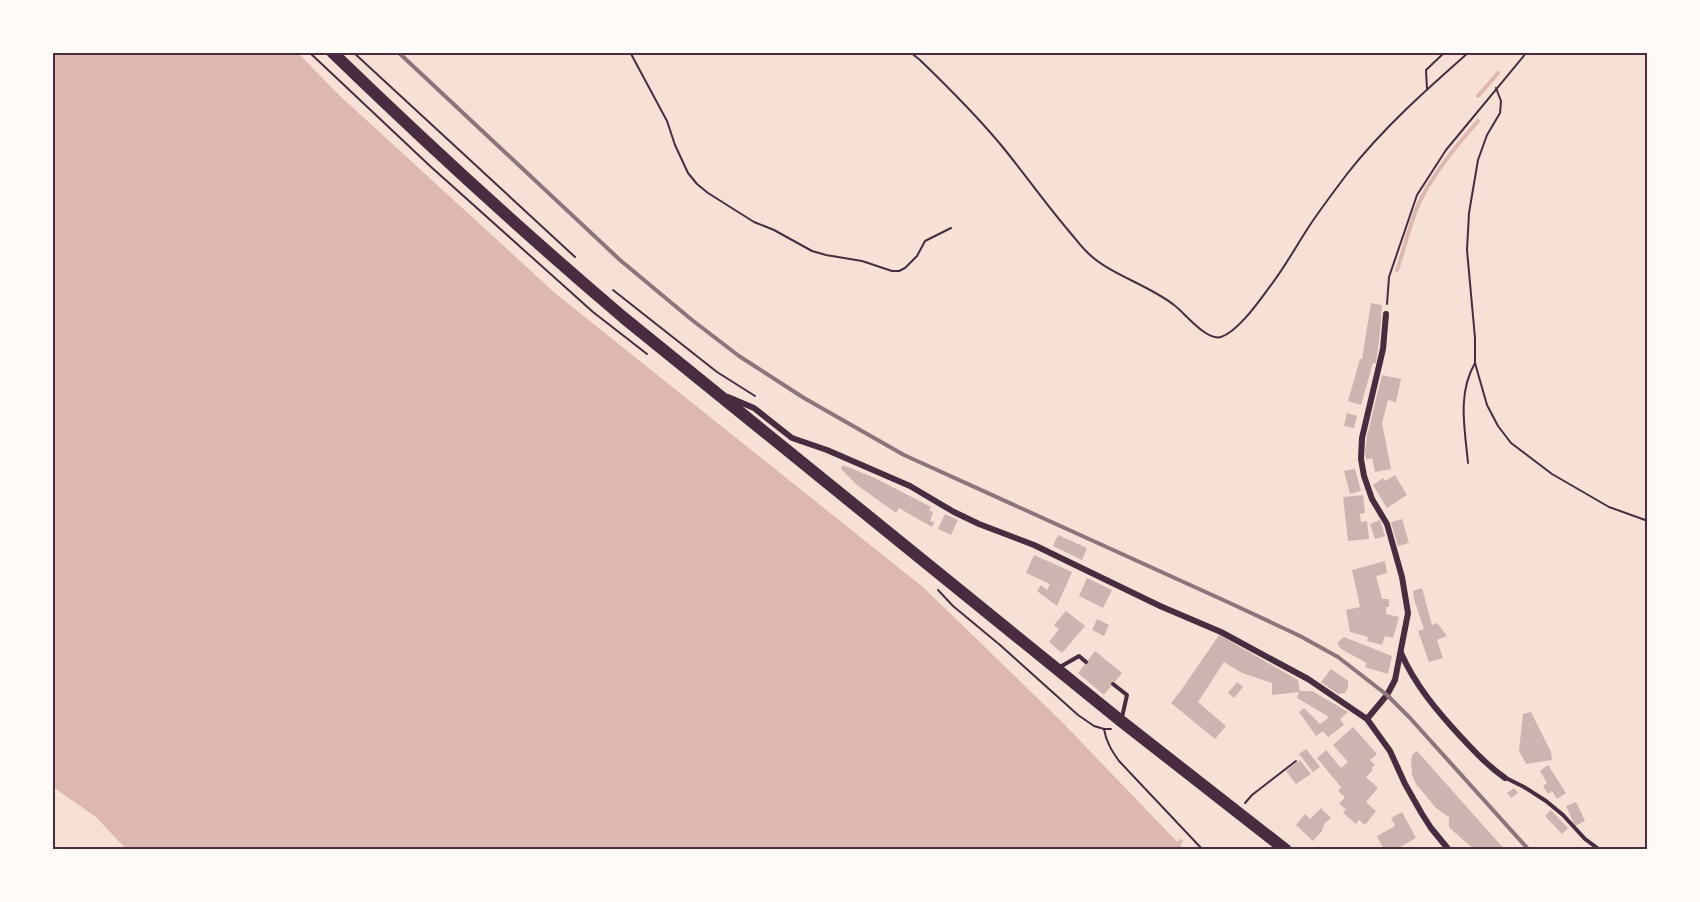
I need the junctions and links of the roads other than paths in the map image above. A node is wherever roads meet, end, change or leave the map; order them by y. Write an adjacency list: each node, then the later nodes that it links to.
1 (332, 52): 3 (main road)
2 (1386, 314): 4 (street)
3 (716, 393): 6 (main road); 8 (street)
4 (1401, 653): 8 (street); 10 (street)
5 (1086, 662): 6 (lane)
6 (1057, 669): 9 (main road)
7 (1113, 684): 9 (lane)
8 (1367, 719): 12 (street)
9 (1121, 721): 11 (main road)
10 (1505, 778): 13 (lane)
11 (1286, 849)
12 (1449, 849)
13 (1600, 849)

